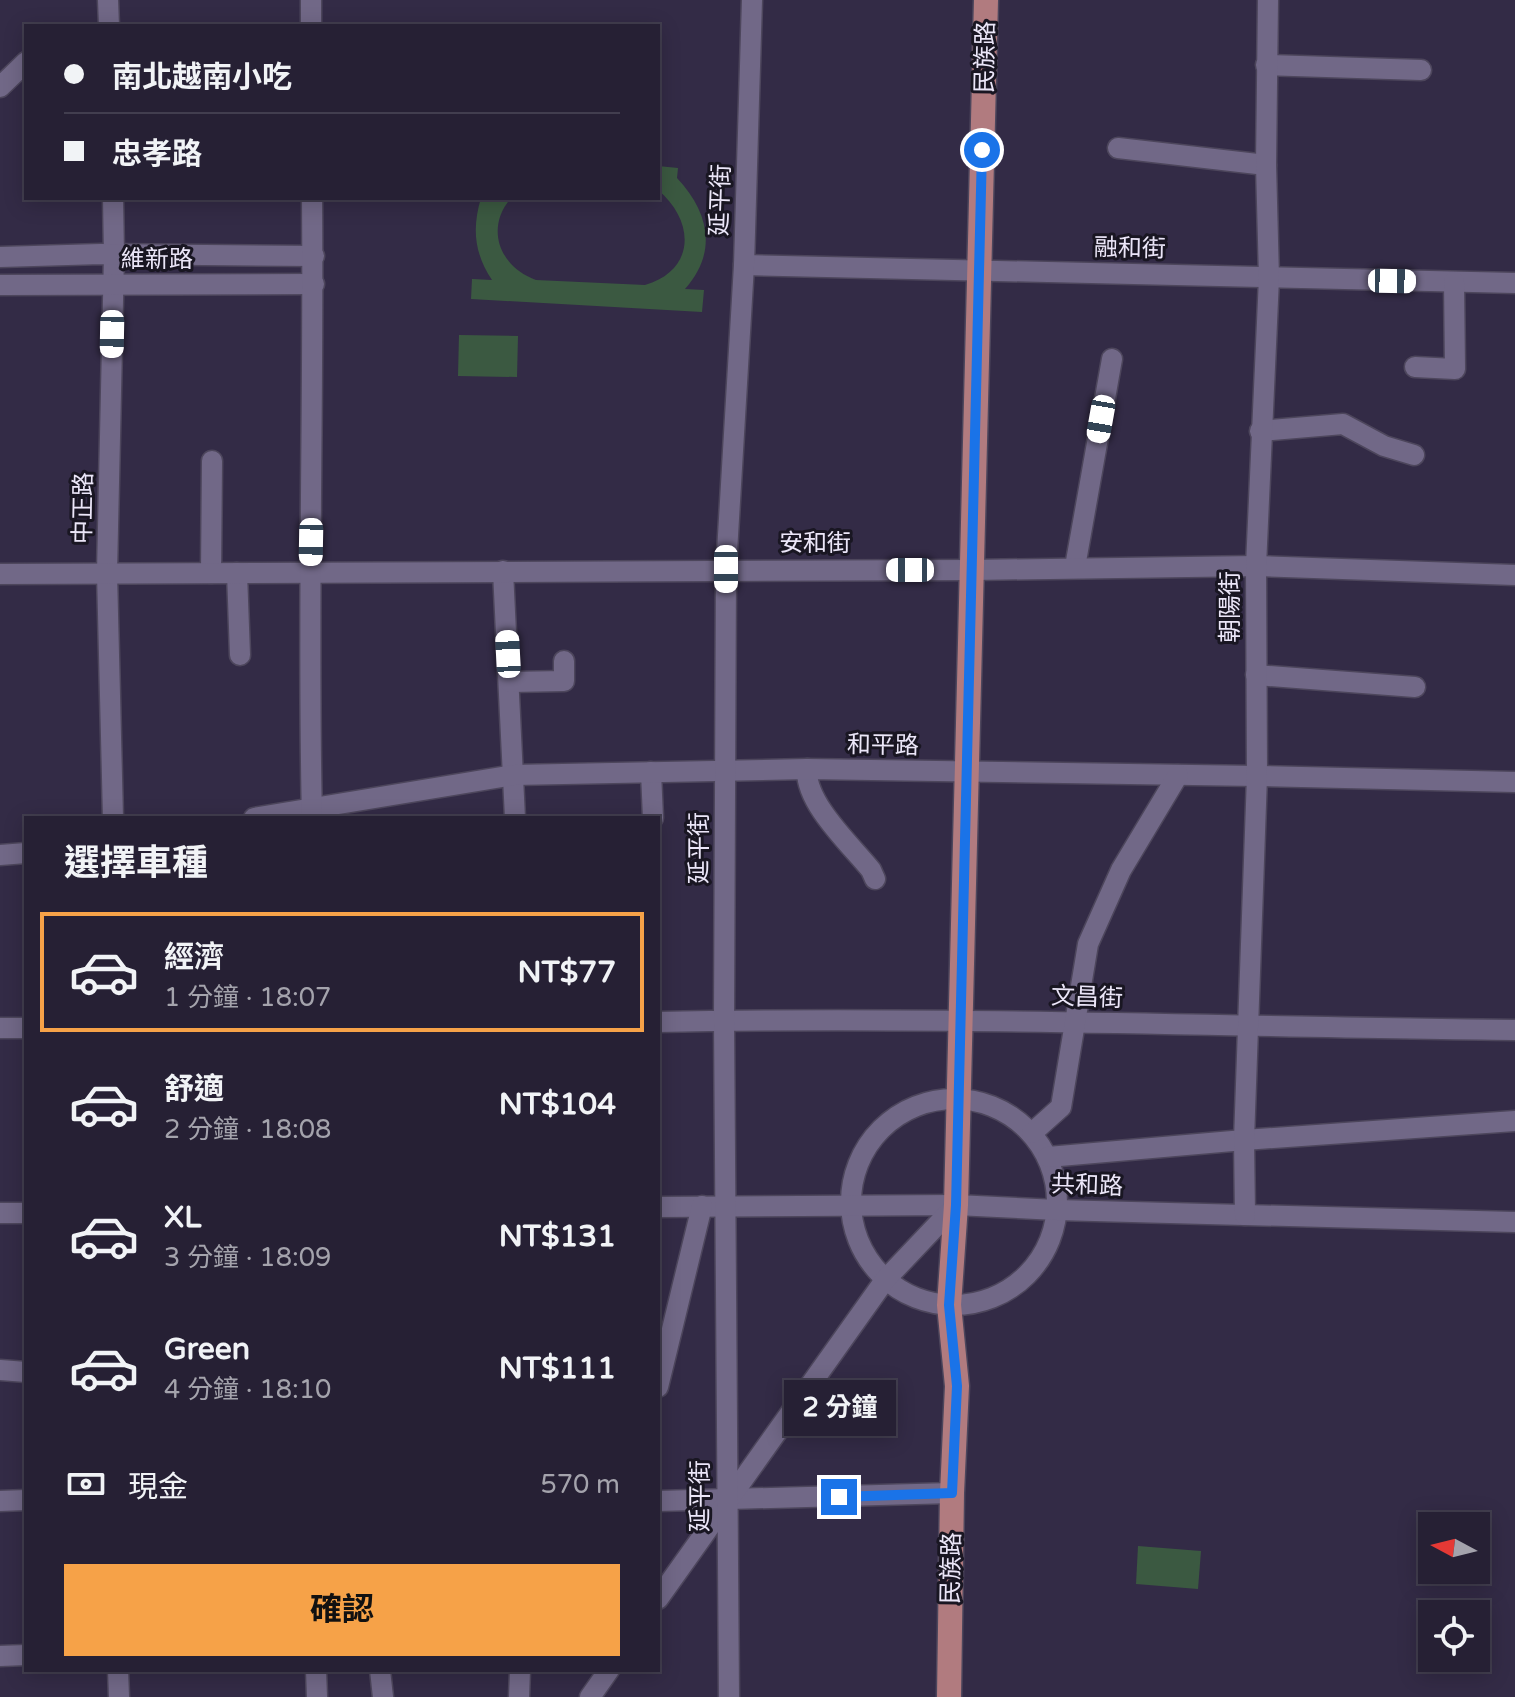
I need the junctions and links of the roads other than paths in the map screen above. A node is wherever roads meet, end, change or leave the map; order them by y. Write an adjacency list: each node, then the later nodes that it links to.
1 (108, 0): 6 (street)
2 (311, 0): 7 (street)
3 (752, 0): 19 (street, 延平街)
4 (986, 0): 20 (main road, 民族路)
5 (1268, 0): 9 (street, 朝陽街)
6 (109, 24)
7 (311, 24)
8 (24, 64): 11 (street)
9 (1266, 65): 10 (street); 13 (street, 朝陽街)
10 (1421, 70)
11 (0, 87)
12 (1118, 148): 13 (street)
13 (1266, 165): 21 (street, 朝陽街)
14 (113, 200): 16 (street, 中正路)
15 (312, 200): 17 (street)
16 (114, 255): 17 (street, 維新路); 18 (street, 維新路); 26 (street, 中正路)
17 (314, 256): 24 (street)
18 (0, 257)
19 (744, 265): 20 (street, 融和街); 34 (street, 延平街)
20 (980, 271): 21 (street, 融和街); 35 (main road, 民族路)
21 (1269, 278): 22 (street, 融和街); 29 (street, 朝陽街)
22 (1454, 282): 23 (street, 融和街); 28 (street)
23 (1515, 283)
24 (314, 284): 26 (street, 維新路); 37 (street)
25 (0, 285): 26 (street, 維新路)
26 (113, 285): 38 (street, 中正路)
27 (1112, 359): 33 (street)
28 (1415, 367)
29 (1260, 431): 30 (street); 32 (street, 朝陽街)
30 (1414, 455)
31 (212, 461): 39 (street)
32 (1256, 566): 33 (street, 安和街); 42 (street, 安和街); 45 (street, 朝陽街)
33 (1075, 567): 35 (street, 安和街)
34 (726, 569): 35 (street, 安和街); 36 (street, 安和街); 49 (street, 延平街)
35 (972, 570): 51 (main road, 民族路)
36 (503, 571): 37 (street, 安和街); 46 (street)
37 (310, 572): 40 (street, 安和街); 56 (street)
38 (107, 573): 39 (street, 安和街); 41 (street, 安和街); 57 (street, 中正路)
39 (211, 573): 40 (street, 安和街)
40 (237, 573): 43 (street)
41 (0, 574)
42 (1515, 575)
43 (240, 655)
44 (564, 661): 46 (street)
45 (1256, 675): 47 (street); 54 (street, 朝陽街)
46 (510, 682): 52 (street)
47 (1415, 687)
48 (807, 769): 49 (street, 和平路); 51 (street, 和平路); 63 (street)
49 (726, 771): 50 (street, 和平路); 65 (street, 延平街)
50 (651, 772): 52 (street, 和平路); 60 (street)
51 (967, 773): 53 (street, 和平路); 64 (main road, 民族路)
52 (514, 775): 56 (street, 和平路); 59 (street)
53 (1178, 775): 54 (street, 和平路); 67 (street)
54 (1257, 776): 55 (street, 和平路); 68 (street, 朝陽街)
55 (1515, 782)
56 (312, 813): 58 (street, 和平路)
57 (113, 816)
58 (277, 816)
59 (515, 816)
60 (653, 816)
61 (24, 853): 62 (street)
62 (0, 855)
63 (875, 879)
64 (961, 1019): 65 (street, 文昌街); 67 (street, 文昌街); 72 (main road, 民族路)
65 (724, 1021): 66 (street, 文昌街); 77 (street, 延平街)
66 (660, 1022)
67 (1075, 1023): 68 (street, 文昌街); 74 (street)
68 (1249, 1027): 71 (street, 文昌街); 75 (street, 朝陽街)
69 (0, 1028): 70 (street)
70 (24, 1028)
71 (1515, 1030)
72 (959, 1100): 74 (street); 78 (street); 79 (main road, 民族路)
73 (1515, 1121): 75 (street)
74 (1032, 1133): 76 (street)
75 (1244, 1140): 76 (street); 85 (street, 朝陽街)
76 (1048, 1157): 82 (street)
77 (725, 1205): 78 (street, 共和路); 80 (street, 共和路); 96 (street, 延平街)
78 (851, 1205): 79 (street, 共和路); 87 (street)
79 (956, 1205): 82 (street, 共和路); 87 (street); 88 (main road, 民族路)
80 (702, 1206): 81 (street, 共和路); 91 (street)
81 (660, 1207)
82 (1057, 1210): 85 (street, 共和路); 88 (street)
83 (0, 1213): 84 (street)
84 (24, 1213)
85 (1245, 1215): 86 (street, 共和路)
86 (1515, 1222)
87 (885, 1280): 88 (street); 96 (street)
88 (949, 1305): 92 (main road, 民族路)
89 (0, 1370): 90 (street)
90 (24, 1372)
91 (660, 1379)
92 (952, 1493): 96 (street); 111 (main road, 民族路)
93 (24, 1500): 94 (street)
94 (0, 1501)
95 (660, 1501): 96 (street)
96 (726, 1501): 97 (street); 110 (street, 延平街)
97 (660, 1596)
98 (24, 1655): 99 (street)
99 (0, 1656)
100 (118, 1672): 105 (street)
101 (316, 1672): 106 (street)
102 (380, 1672): 107 (street)
103 (520, 1672): 108 (street)
104 (608, 1672): 109 (street)
105 (119, 1697)
106 (317, 1697)
107 (383, 1697)
108 (519, 1697)
109 (590, 1697)
110 (729, 1697)
111 (949, 1697)

